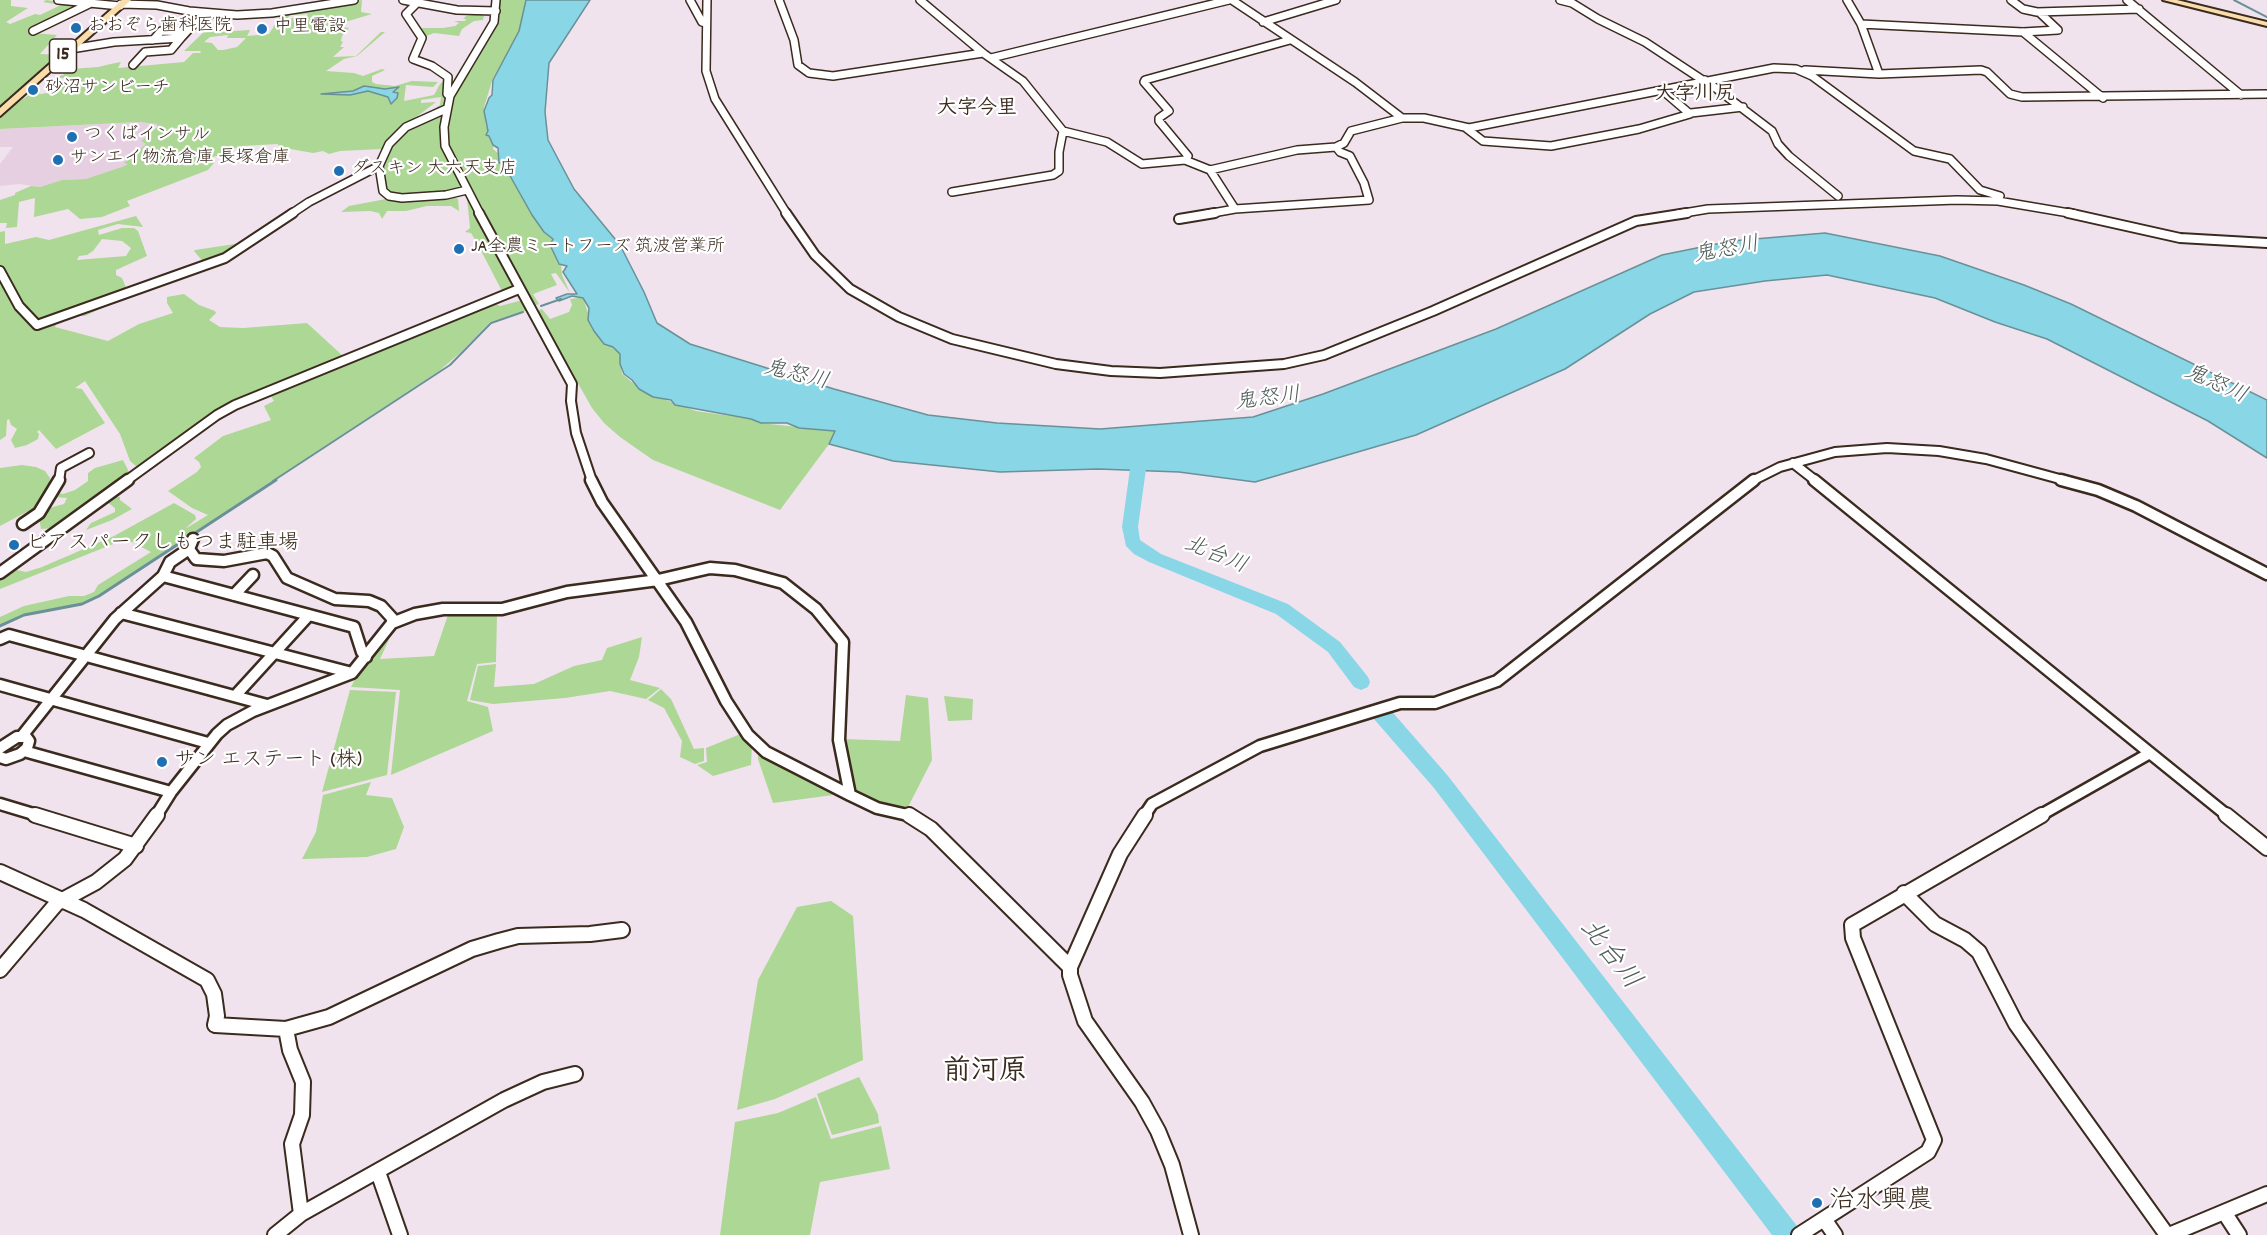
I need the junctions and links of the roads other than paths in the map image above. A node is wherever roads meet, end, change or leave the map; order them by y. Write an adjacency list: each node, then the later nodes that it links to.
1 (58, 0): 18 (street)
2 (142, 0): 19 (street)
3 (354, 0): 24 (street)
4 (403, 0): 20 (street)
5 (496, 0): 22 (street)
6 (690, 0): 26 (street)
7 (707, 0): 26 (street)
8 (779, 0): 36 (street)
9 (920, 0): 36 (street)
10 (1231, 0): 25 (street); 37 (street)
11 (1336, 0): 25 (street)
12 (1560, 0): 17 (street)
13 (1847, 0): 27 (street)
14 (2011, 0): 23 (street)
15 (2127, 0): 21 (street)
16 (2167, 0): 28 (main road)
17 (1572, 1): 41 (street)
18 (89, 4): 19 (street); 29 (street)
19 (125, 4): 24 (street); 35 (main road, 15)
20 (416, 4): 22 (street); 45 (street)
21 (2139, 9): 23 (street); 44 (street)
22 (496, 11): 45 (street)
23 (2040, 12): 31 (street)
24 (211, 14): 30 (street)
25 (1263, 22): 34 (street)
26 (706, 23): 61 (street)
27 (1861, 24): 31 (street); 40 (street)
28 (2267, 24)
29 (33, 31)
30 (187, 32): 32 (street); 33 (street)
31 (2023, 32): 46 (street)
32 (181, 38): 33 (street); 38 (street)
33 (153, 40): 35 (street)
34 (1290, 40): 51 (street); 55 (street)
35 (71, 49): 49 (main road, 15)
36 (983, 53): 37 (street)
37 (991, 58): 53 (street)
38 (133, 65)
39 (1796, 69): 40 (street); 41 (street); 61 (street)
40 (1879, 74): 46 (street)
41 (1705, 81): 42 (street); 47 (street)
42 (1662, 90): 50 (street); 52 (street)
43 (2267, 94): 44 (street)
44 (2241, 95): 46 (street)
45 (450, 96): 48 (street)
46 (2103, 98)
47 (1743, 107): 50 (street); 60 (street)
48 (446, 110): 56 (street); 58 (street)
49 (0, 112)
50 (1691, 113): 52 (street)
51 (1402, 118): 52 (street); 54 (street)
52 (1466, 128)
53 (1063, 131): 55 (street); 59 (street)
54 (1336, 147): 57 (street); 62 (street)
55 (1185, 159): 57 (street)
56 (379, 166): 58 (street); 65 (street)
57 (1210, 170): 62 (street)
58 (467, 190): 66 (street)
59 (952, 192)
60 (1838, 196)
61 (2017, 202): 64 (street)
62 (1235, 209): 63 (street)
63 (1179, 219)
64 (2267, 243)
65 (0, 271)
66 (519, 289): 70 (street); 74 (street)
67 (89, 453): 69 (street)
68 (1793, 463): 71 (street); 92 (street); 102 (street)
69 (23, 524)
70 (0, 573)
71 (2267, 573)
72 (253, 575): 75 (street)
73 (163, 576): 75 (street); 76 (street); 78 (street)
74 (658, 580): 78 (street); 94 (street); 94 (street)
75 (234, 595): 77 (street)
76 (121, 613): 80 (street); 81 (street)
77 (309, 615): 80 (street); 82 (street)
78 (392, 623): 82 (street)
79 (0, 639): 81 (street)
80 (273, 654): 83 (street); 85 (street)
81 (88, 655): 85 (street); 86 (street)
82 (366, 657): 83 (street)
83 (352, 674): 87 (street)
84 (0, 685): 86 (street)
85 (236, 696): 87 (street)
86 (51, 700): 88 (street); 89 (street)
87 (267, 706): 89 (street)
88 (22, 736): 90 (street); 91 (street)
89 (208, 743): 93 (street)
90 (24, 751): 91 (street); 93 (street)
91 (2, 753)
92 (2150, 753): 97 (street); 99 (street)
93 (171, 792): 96 (street)
94 (850, 795): 102 (street)
95 (0, 804): 96 (street)
96 (136, 846): 100 (street)
97 (2267, 848)
98 (0, 872): 100 (street)
99 (1904, 893): 110 (street); 116 (street)
100 (62, 899): 103 (street); 104 (street)
101 (622, 930): 104 (street)
102 (1070, 967): 113 (street)
103 (0, 970)
104 (286, 1029): 109 (street)
105 (575, 1074): 106 (street)
106 (378, 1172): 109 (street); 112 (street)
107 (2267, 1194): 108 (street)
108 (2224, 1212): 116 (street); 117 (street)
109 (301, 1214): 111 (street)
110 (1822, 1220): 114 (street); 115 (street)
111 (275, 1235)
112 (400, 1235)
113 (1191, 1235)
114 (1799, 1235)
115 (1834, 1235)
116 (2168, 1235)
117 (2239, 1235)

